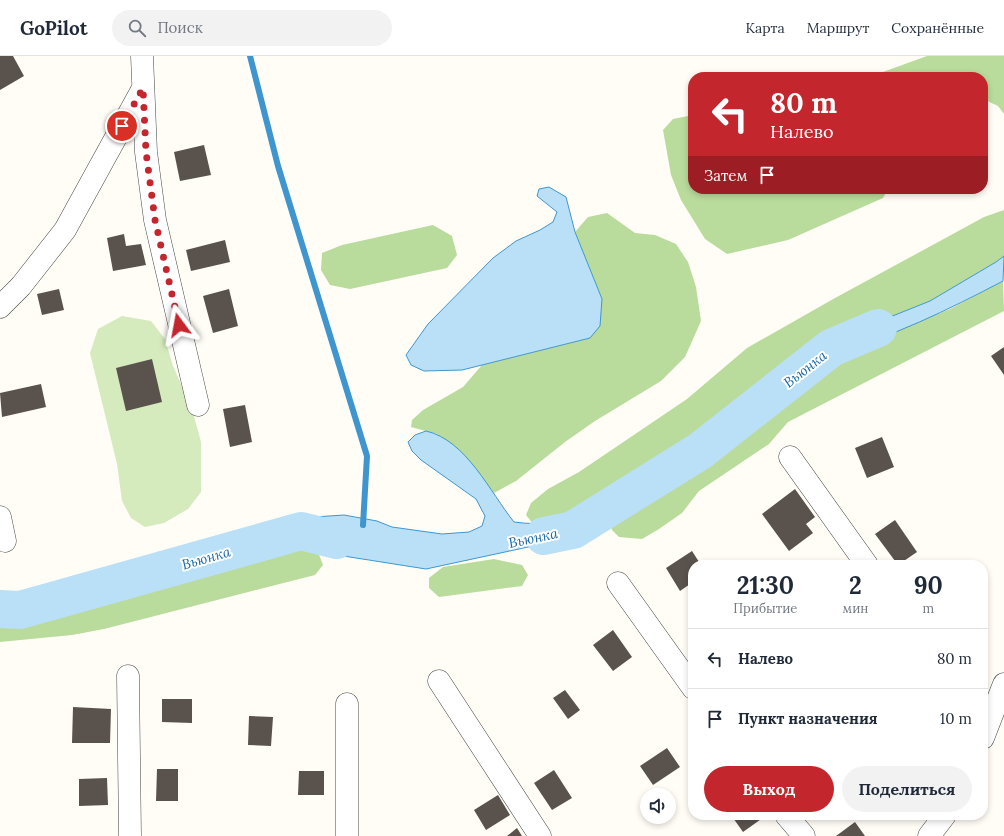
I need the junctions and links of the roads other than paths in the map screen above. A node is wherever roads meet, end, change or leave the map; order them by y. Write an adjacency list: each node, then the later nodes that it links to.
1 (142, 56): 2 (street)
2 (143, 88): 3 (street); 4 (street)
3 (0, 307)
4 (198, 405)
5 (790, 457): 8 (street)
6 (0, 517): 7 (street)
7 (5, 541)
8 (863, 560)
9 (618, 583): 12 (street)
10 (128, 676): 18 (street)
11 (440, 681): 20 (street)
12 (688, 681)
13 (1004, 684): 15 (street)
14 (347, 704): 19 (street)
15 (988, 724)
16 (790, 820): 21 (street)
17 (941, 820): 22 (street)
18 (130, 836)
19 (347, 836)
20 (540, 836)
21 (804, 836)
22 (929, 836)

